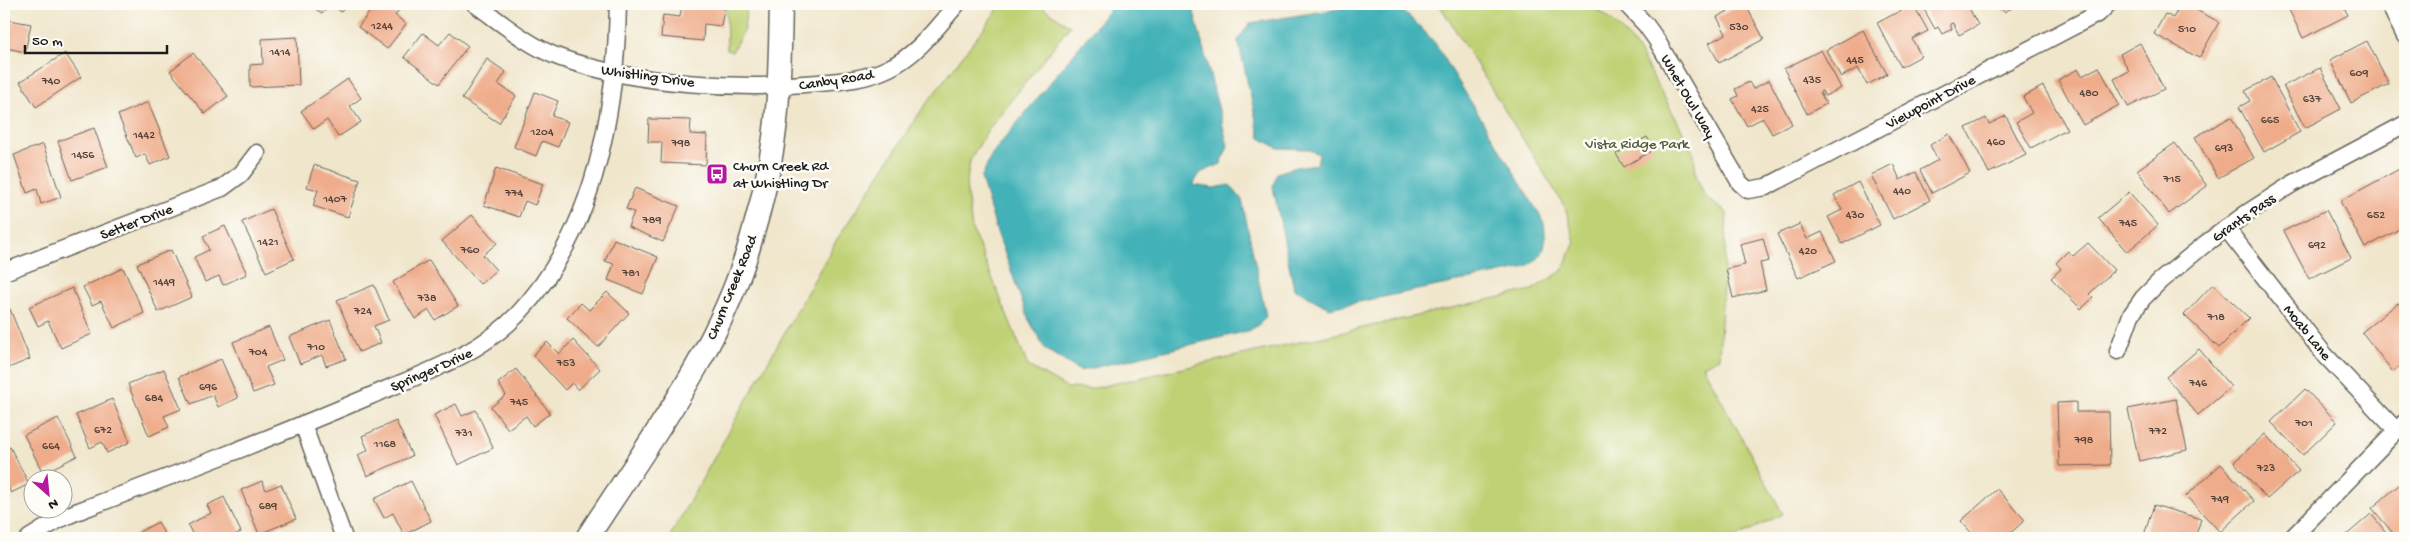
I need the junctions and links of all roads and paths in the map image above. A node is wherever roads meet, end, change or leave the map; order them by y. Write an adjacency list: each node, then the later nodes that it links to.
1 (475, 4): 9 (street, Whistling Drive)
2 (618, 4): 9 (street, Springer Drive)
3 (781, 4): 10 (main road, Churn Creek Road)
4 (957, 4): 10 (street, Canby Road)
5 (1626, 4): 13 (street, Whet Owl Way)
6 (2108, 4): 13 (street, Viewpoint Drive)
7 (2389, 4): 8 (street)
8 (2405, 36)
9 (615, 73): 10 (street, Whistling Drive); 17 (street, Springer Drive)
10 (778, 87): 21 (main road, Churn Creek Road)
11 (2405, 124): 14 (street, Grants Pass)
12 (257, 153): 15 (street, Setter Drive)
13 (1748, 190)
14 (2226, 228): 16 (street, Grants Pass); 18 (street, Moab Lane)
15 (4, 272)
16 (2118, 351)
17 (303, 424): 19 (street, Springer Drive); 20 (street)
18 (2401, 426): 22 (street)
19 (29, 538)
20 (344, 538)
21 (587, 538)
22 (2292, 538)

